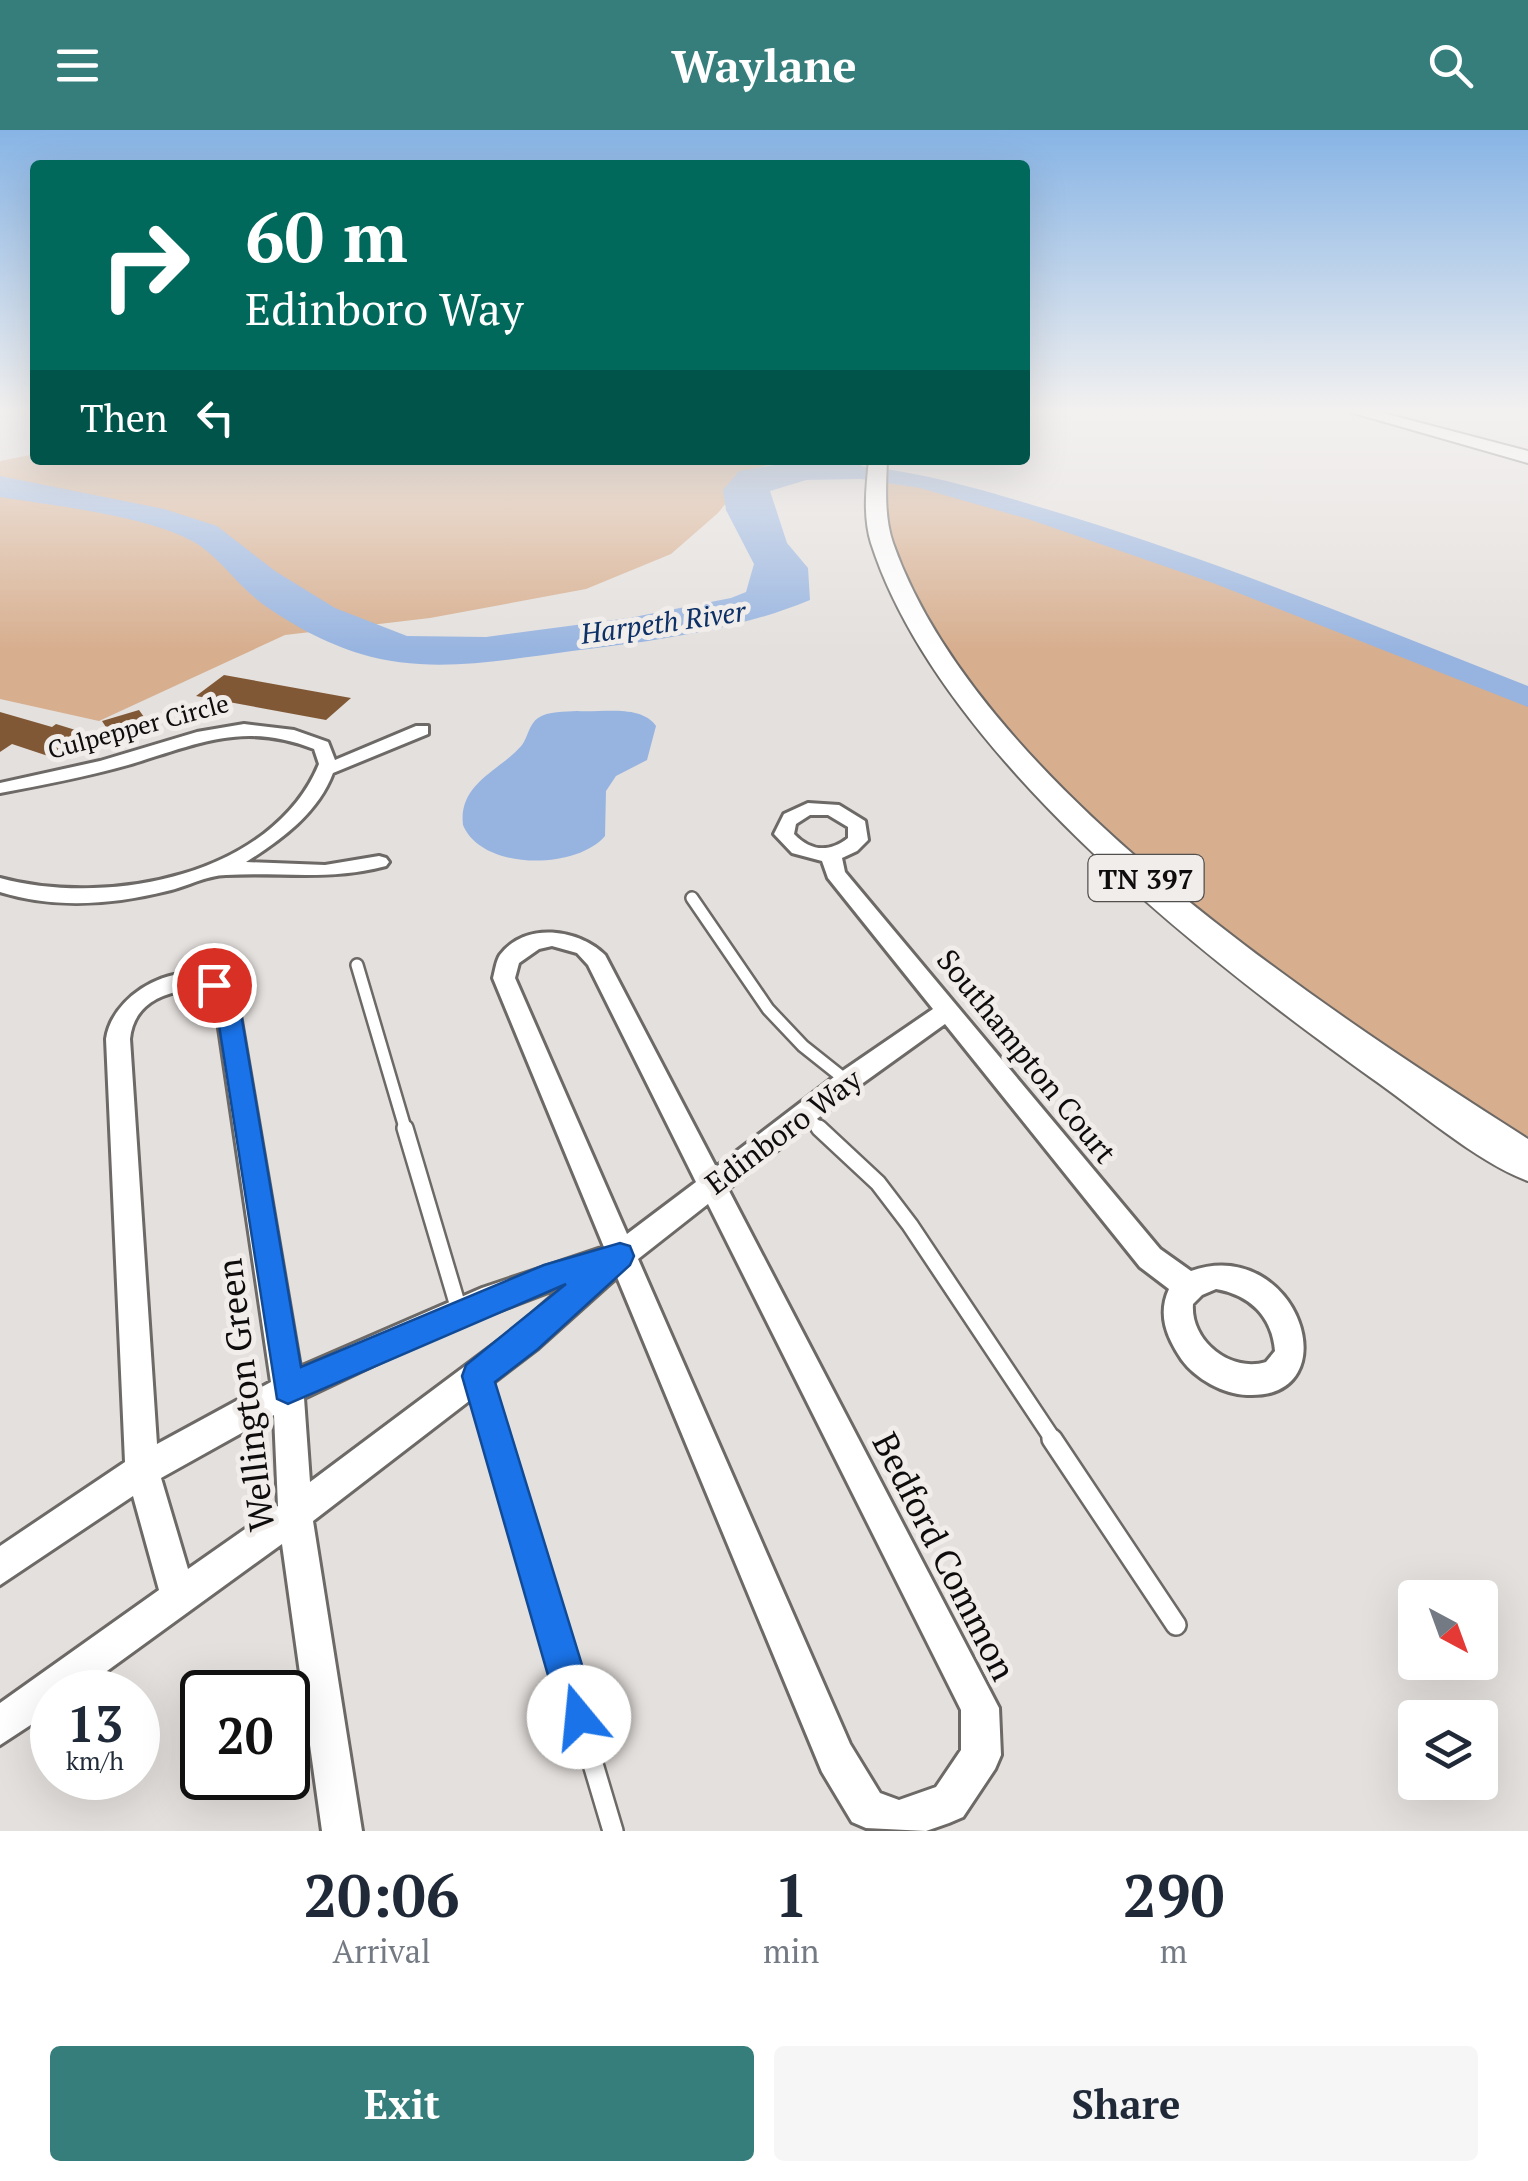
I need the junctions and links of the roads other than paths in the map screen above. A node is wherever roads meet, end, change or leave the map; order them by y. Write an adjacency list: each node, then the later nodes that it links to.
1 (876, 491): 14 (main road, TN 397)
2 (422, 730): 3 (street)
3 (326, 770): 4 (street, Culpepper Circle); 7 (street)
4 (0, 788)
5 (831, 855): 11 (street, Southampton Court)
6 (379, 862): 7 (street)
7 (222, 868): 8 (street)
8 (0, 885)
9 (692, 898): 12 (lane)
10 (357, 965): 18 (lane)
11 (948, 1010): 12 (street, Edinboro Way); 17 (street, Southampton Court)
12 (847, 1081): 13 (street, Edinboro Way)
13 (806, 1116): 15 (street, Edinboro Way); 25 (lane)
14 (1528, 1162)
15 (713, 1184): 16 (street, Edinboro Way); 16 (street, Bedford Common); 16 (street, Bedford Common)
16 (620, 1256): 18 (street, Edinboro Way); 19 (street, Edinboro Way)
17 (1188, 1286)
18 (460, 1314): 20 (street, Edinboro Way)
19 (477, 1376): 22 (street, Edinboro Way); 28 (lane)
20 (288, 1388): 21 (street, Edinboro Way); 21 (street, Wellington Green); 22 (street, Wellington Green)
21 (142, 1470): 23 (street, Edinboro Way); 24 (street, Wellington Green)
22 (295, 1514): 24 (street, Edinboro Way); 27 (street, Wellington Green)
23 (0, 1567)
24 (179, 1597): 26 (street, Edinboro Way)
25 (1176, 1626)
26 (0, 1726)
27 (342, 1831)
28 (613, 1831)

